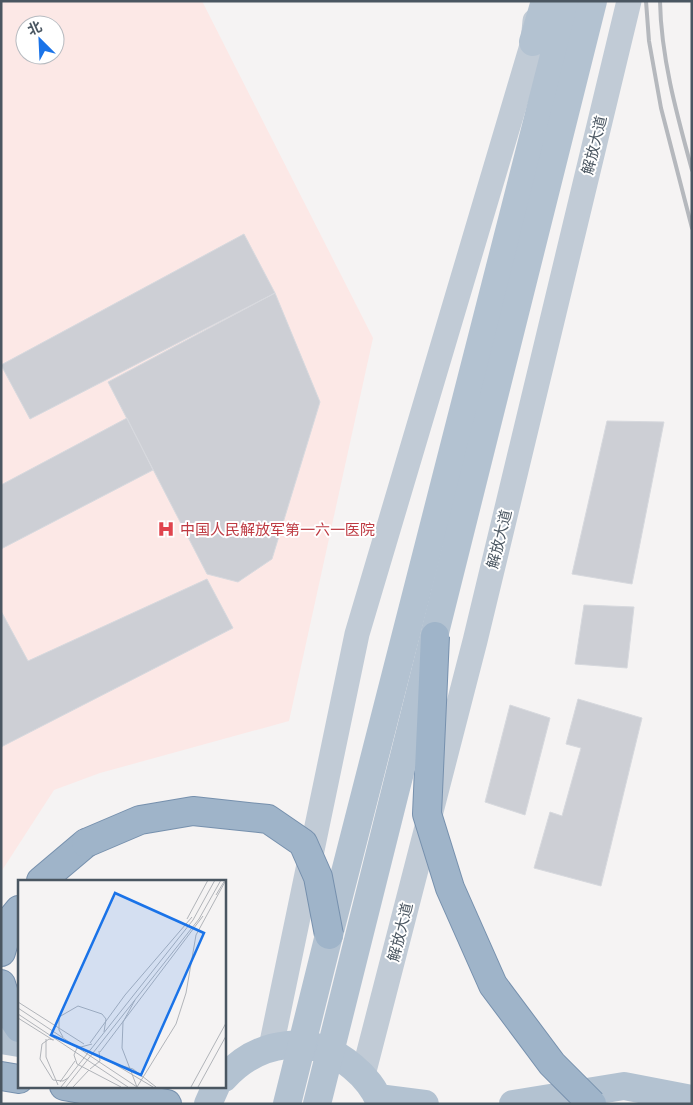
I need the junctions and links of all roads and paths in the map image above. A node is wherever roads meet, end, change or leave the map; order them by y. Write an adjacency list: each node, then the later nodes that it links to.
1 (536, 1): 6 (main road)
2 (545, 1): 6 (main road)
3 (568, 1): 10 (main road)
4 (593, 1): 7 (main road, bridge)
5 (629, 1): 18 (main road, 解放大道)
6 (533, 42): 16 (main road)
7 (436, 636): 28 (main road, bridge); 31 (highway, bridge)
8 (42, 880): 10 (highway, bridge)
9 (18, 911): 11 (highway)
10 (329, 935): 27 (main road, bridge)
11 (1, 952)
12 (1, 984): 13 (highway)
13 (18, 1026)
14 (1, 1040): 15 (main road)
15 (18, 1043)
16 (271, 1047): 17 (main road); 18 (main road)
17 (228, 1069)
18 (363, 1075): 24 (main road)
19 (1, 1076): 20 (highway)
20 (18, 1078)
21 (215, 1088): 26 (main road)
22 (94, 1089): 25 (highway)
23 (692, 1099): 30 (main road)
24 (379, 1101): 29 (main road)
25 (167, 1104)
26 (208, 1104)
27 (286, 1104)
28 (317, 1104)
29 (425, 1104)
30 (513, 1104)
31 (592, 1104)

